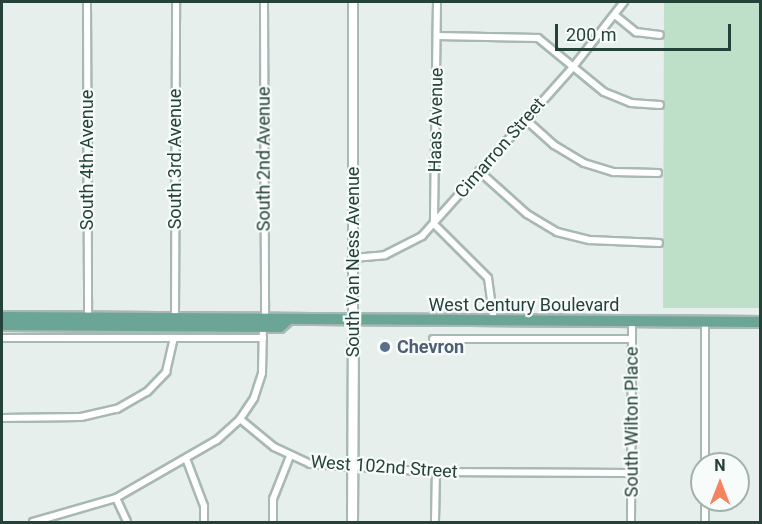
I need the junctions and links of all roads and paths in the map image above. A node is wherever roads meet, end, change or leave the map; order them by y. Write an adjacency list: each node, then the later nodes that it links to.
1 (87, 2): 20 (street, South 4th Avenue)
2 (176, 2): 19 (street, South 3rd Avenue)
3 (264, 2): 27 (street, South 2nd Avenue)
4 (353, 2): 17 (street, South Van Ness Avenue)
5 (437, 2): 9 (street, Haas Avenue)
6 (624, 2): 7 (street, Cimarron Street)
7 (616, 16): 8 (street); 10 (street, Cimarron Street)
8 (660, 35)
9 (437, 36): 10 (street); 15 (street, Haas Avenue)
10 (573, 67): 11 (street); 12 (street, Cimarron Street)
11 (660, 105)
12 (525, 119): 13 (street, Cimarron Street); 14 (street)
13 (479, 171): 15 (street, Cimarron Street); 16 (street)
14 (658, 173)
15 (434, 224): 17 (street, Cimarron Street); 22 (street)
16 (659, 243)
17 (353, 258): 21 (street, South Van Ness Avenue)
18 (2, 317): 20 (main road, West Century Boulevard)
19 (175, 317): 20 (main road, West Century Boulevard); 27 (main road, West Century Boulevard)
20 (88, 318)
21 (353, 321): 22 (main road, West Century Boulevard); 27 (main road, West Century Boulevard); 37 (main road, South Van Ness Avenue)
22 (494, 322): 23 (main road, West Century Boulevard)
23 (632, 322): 24 (main road, West Century Boulevard); 31 (street, South Wilton Place)
24 (705, 322): 25 (main road, West Century Boulevard); 34 (street)
25 (760, 322)
26 (2, 325): 27 (main road, West Century Boulevard)
27 (264, 327): 29 (street, West Century Boulevard); 33 (street, South 2nd Avenue)
28 (2, 338): 29 (street, West Century Boulevard)
29 (174, 338): 32 (street)
30 (433, 339): 31 (street, West Century Boulevard)
31 (632, 339): 39 (street, South Wilton Place)
32 (2, 418)
33 (240, 419): 35 (street, West 102nd Street); 36 (street)
34 (705, 452)
35 (290, 456): 37 (street, West 102nd Street); 45 (street)
36 (187, 461): 40 (street); 44 (street)
37 (352, 467): 38 (street, West 102nd Street); 46 (main road, South Van Ness Avenue)
38 (436, 472): 39 (street, West 102nd Street); 47 (street)
39 (632, 473): 48 (street, South Wilton Place)
40 (116, 498): 41 (street); 43 (street)
41 (59, 520): 42 (street)
42 (33, 522)
43 (127, 522)
44 (204, 522)
45 (273, 522)
46 (352, 522)
47 (435, 522)
48 (631, 522)

